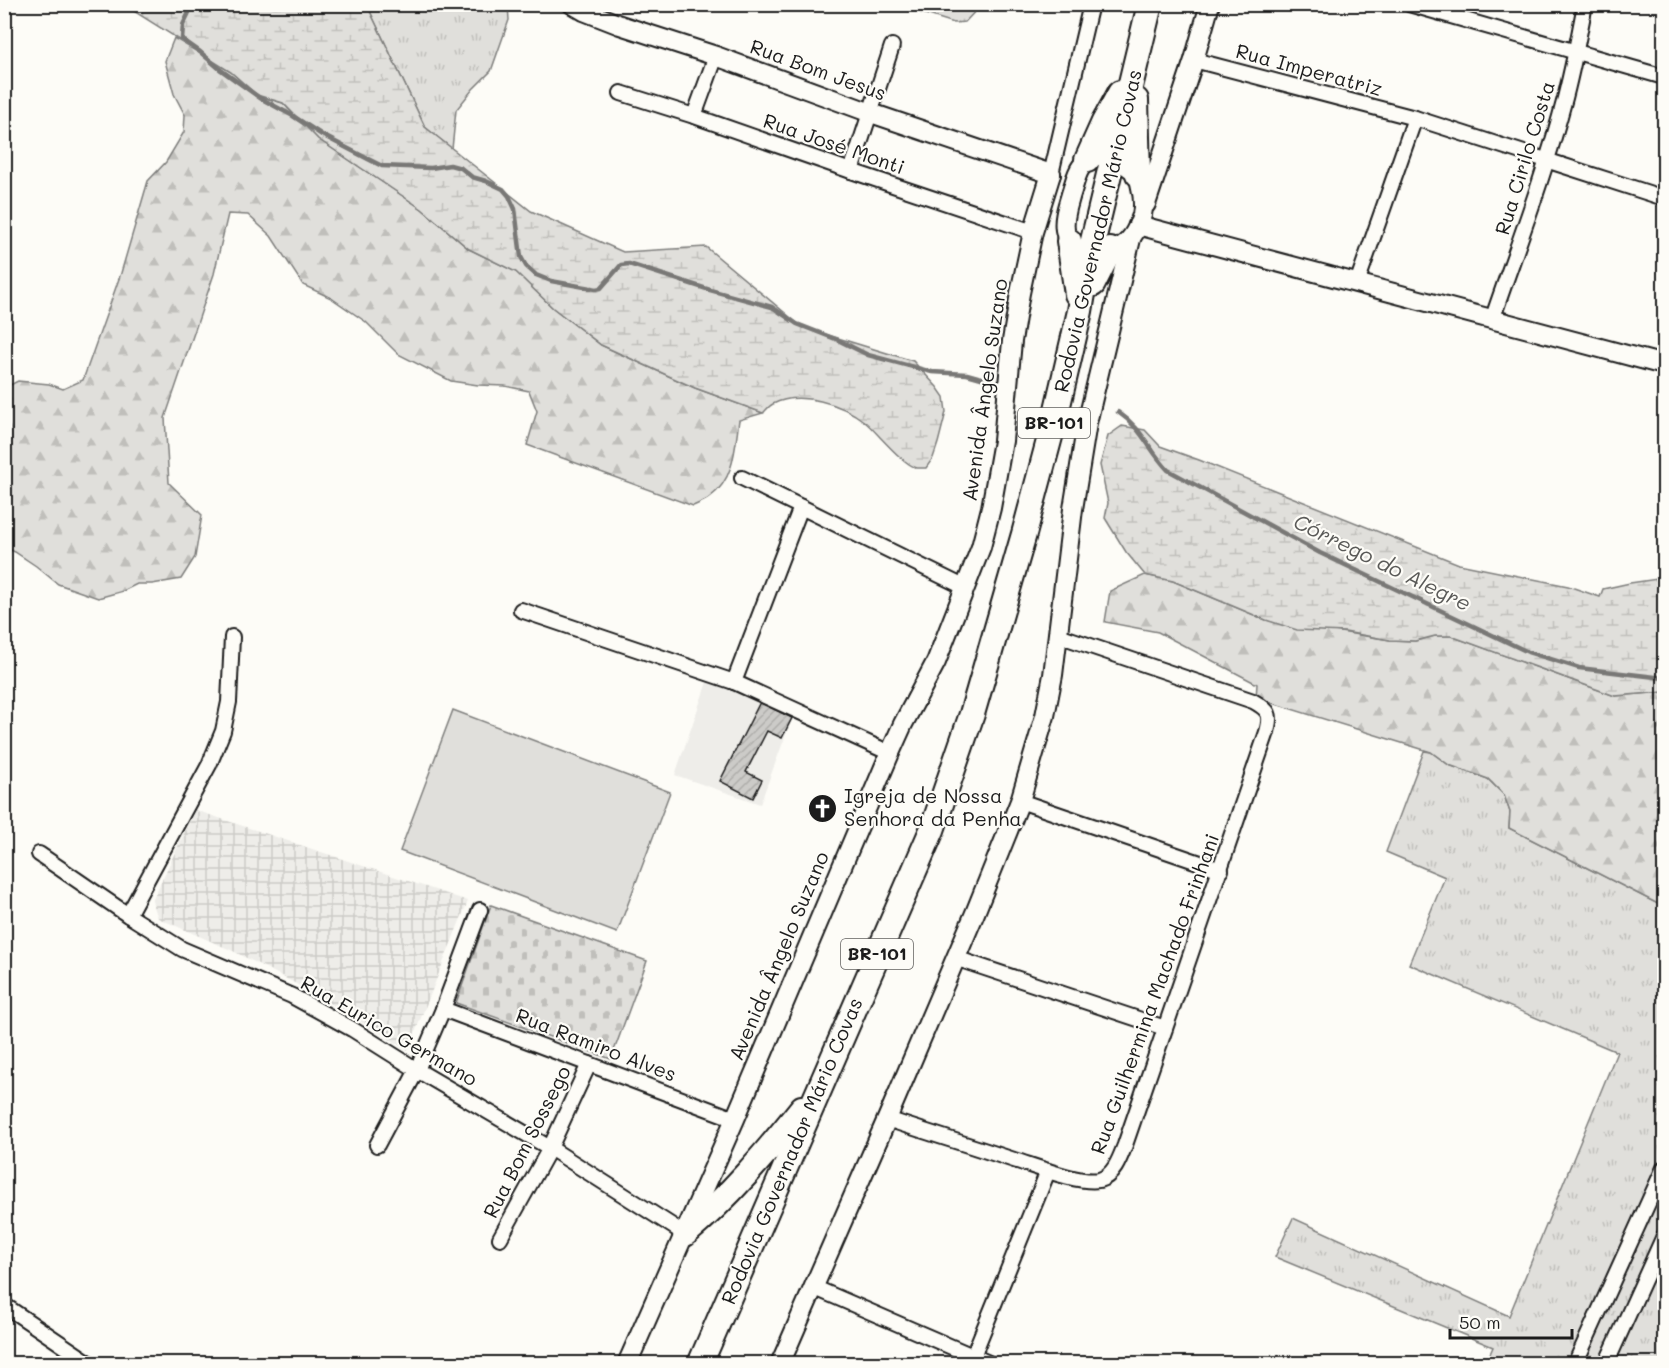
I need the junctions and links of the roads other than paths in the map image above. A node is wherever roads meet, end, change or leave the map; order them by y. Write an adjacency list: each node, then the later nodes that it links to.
1 (572, 4): 9 (main road, Rua Bom Jesus)
2 (1091, 4): 21 (street, Avenida Ângelo Suzano)
3 (1150, 4): 11 (highway, Rodovia Governador Mário Covas / BR-101)
4 (1210, 4): 10 (main road)
5 (1409, 4): 8 (street)
6 (1585, 4): 8 (street, Rua Cirilo Costa)
7 (892, 46): 14 (street)
8 (1576, 53): 12 (street); 18 (street, Rua Cirilo Costa)
9 (716, 57): 14 (main road, Rua Bom Jesus); 15 (street)
10 (1194, 60): 16 (street, Rua Imperatriz); 25 (main road)
11 (1136, 64): 17 (highway, Rodovia Governador Mário Covas / BR-101); 19 (highway); 22 (highway)
12 (1665, 77)
13 (621, 93): 15 (street, Rua José Monti)
14 (871, 113): 20 (street); 21 (main road, Rua Bom Jesus)
15 (694, 116): 20 (street, Rua José Monti)
16 (1415, 118): 18 (street, Rua Imperatriz); 29 (street)
17 (1114, 156): 19 (main road); 22 (main road); 28 (highway, Rodovia Governador Mário Covas / BR-101)
18 (1546, 161): 23 (street, Rua Imperatriz); 31 (street, Rua Cirilo Costa)
19 (1083, 164): 21 (main road); 24 (main road)
20 (851, 171): 26 (street, Rua José Monti)
21 (1051, 174): 24 (main road); 26 (main road, Avenida Ângelo Suzano)
22 (1138, 174): 25 (main road)
23 (1665, 198)
24 (1069, 202): 27 (main road)
25 (1137, 226): 28 (main road); 29 (main road); 37 (main road)
26 (1033, 232): 35 (main road, Avenida Ângelo Suzano)
27 (1069, 241): 28 (main road); 30 (highway)
28 (1100, 252): 30 (highway, Rodovia Governador Mário Covas / BR-101)
29 (1357, 283): 31 (main road)
30 (1080, 311): 51 (highway, Rodovia Governador Mário Covas / BR-101)
31 (1492, 320): 32 (main road)
32 (1665, 365)
33 (742, 478): 34 (street)
34 (801, 507): 35 (street); 39 (street)
35 (966, 588): 40 (main road, Avenida Ângelo Suzano)
36 (521, 610): 39 (street)
37 (1058, 635): 41 (main road); 43 (street, Rua Guilhermina Machado Frinhani)
38 (232, 637): 45 (street)
39 (734, 682): 40 (street)
40 (890, 753): 52 (main road, Avenida Ângelo Suzano)
41 (1020, 801): 43 (street); 46 (main road)
42 (39, 854): 45 (street, Rua Eurico Germano)
43 (1221, 870): 48 (street, Rua Guilhermina Machado Frinhani)
44 (480, 910): 47 (street)
45 (128, 915): 50 (street, Rua Eurico Germano)
46 (955, 958): 48 (street); 53 (main road)
47 (443, 1009): 49 (street, Rua Ramiro Alves); 50 (street)
48 (1165, 1028): 57 (street, Rua Guilhermina Machado Frinhani)
49 (589, 1064): 52 (street, Rua Ramiro Alves); 55 (street, Rua Bom Sossego)
50 (417, 1070): 54 (street); 55 (street, Rua Eurico Germano)
51 (819, 1088): 58 (highway); 66 (highway, Rodovia Governador Mário Covas / BR-101)
52 (735, 1119): 58 (main road, Avenida Ângelo Suzano)
53 (887, 1119): 57 (street); 61 (main road)
54 (377, 1145)
55 (550, 1148): 58 (street, Rua Eurico Germano); 60 (street, Rua Bom Sossego)
56 (1665, 1168): 69 (street)
57 (1048, 1171): 63 (street)
58 (685, 1234): 65 (main road, Avenida Ângelo Suzano)
59 (1665, 1236): 70 (street)
60 (500, 1238)
61 (813, 1287): 63 (street); 67 (main road)
62 (4, 1305): 64 (street)
63 (973, 1356): 68 (street)
64 (91, 1364)
65 (627, 1364)
66 (700, 1364)
67 (780, 1364)
68 (991, 1364)
69 (1575, 1364)
70 (1606, 1364)

